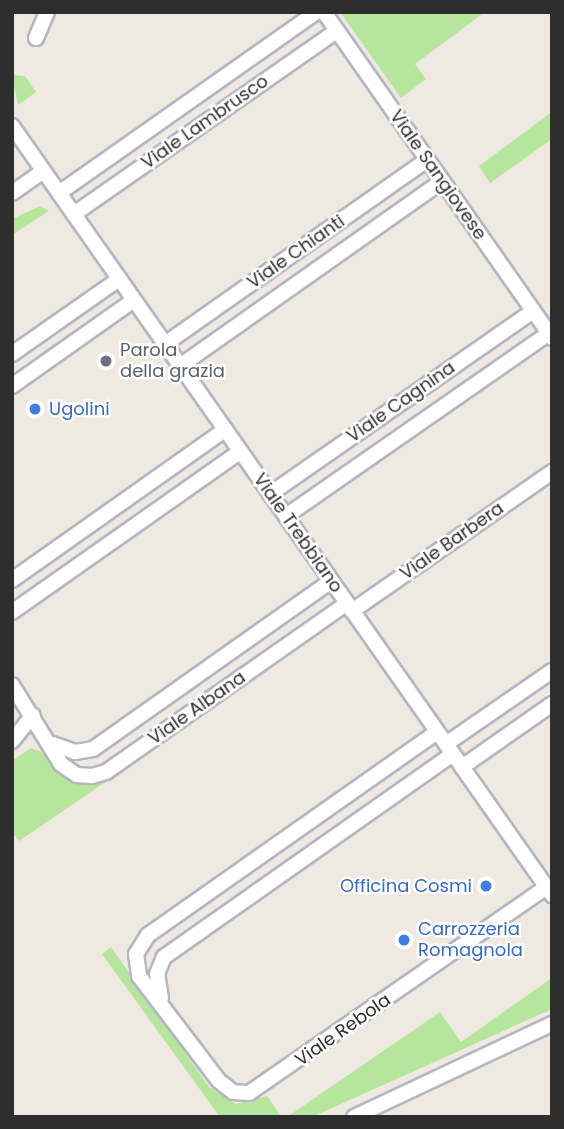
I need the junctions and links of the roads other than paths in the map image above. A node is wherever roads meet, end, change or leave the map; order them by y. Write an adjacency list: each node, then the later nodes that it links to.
1 (47, 12): 5 (street)
2 (317, 12): 11 (street, Viale Lambrusco)
3 (324, 12): 4 (street, Viale Sangiovese)
4 (336, 31): 7 (street, Viale Sangiovese); 12 (street, Viale Lambrusco)
5 (36, 38)
6 (12, 126): 8 (street, Viale Trebbiano)
7 (427, 160): 9 (street, Viale Sangiovese); 17 (street, Viale Chianti)
8 (43, 171): 10 (street); 11 (street, Viale Trebbiano)
9 (442, 181): 15 (street, Viale Sangiovese); 19 (street, Viale Chianti)
10 (12, 193)
11 (59, 193): 12 (street, Viale Trebbiano)
12 (74, 214): 13 (street, Viale Trebbiano)
13 (119, 279): 14 (street, Viale Trebbiano); 18 (street)
14 (134, 300): 17 (street, Viale Trebbiano); 20 (street)
15 (533, 311): 16 (street, Viale Sangiovese); 24 (street, Viale Cagnina)
16 (550, 335): 25 (street, Viale Cagnina)
17 (165, 344): 19 (street, Viale Trebbiano)
18 (12, 354)
19 (180, 366): 21 (street, Viale Trebbiano)
20 (12, 386)
21 (225, 430): 22 (street, Viale Trebbiano); 26 (street)
22 (240, 452): 24 (street, Viale Trebbiano); 29 (street)
23 (552, 472): 28 (street, Viale Barbera)
24 (270, 494): 25 (street, Viale Trebbiano)
25 (286, 516): 27 (street, Viale Trebbiano)
26 (12, 580)
27 (331, 580): 28 (street, Viale Trebbiano); 36 (street, Viale Albana)
28 (349, 607): 34 (street, Viale Trebbiano); 36 (street, Viale Albana)
29 (12, 612)
30 (552, 671): 37 (street)
31 (12, 685): 33 (street, Viale Albana)
32 (552, 704): 38 (street)
33 (33, 715): 35 (street); 36 (street, Viale Albana)
34 (437, 732): 37 (street, Viale Trebbiano); 40 (street, Viale Rebola)
35 (12, 741)
36 (53, 744)
37 (449, 749): 38 (street, Viale Trebbiano); 40 (street)
38 (462, 767): 39 (street, Viale Trebbiano)
39 (549, 891): 40 (street, Viale Rebola)
40 (161, 998)
41 (551, 1024): 42 (street)
42 (354, 1117)

